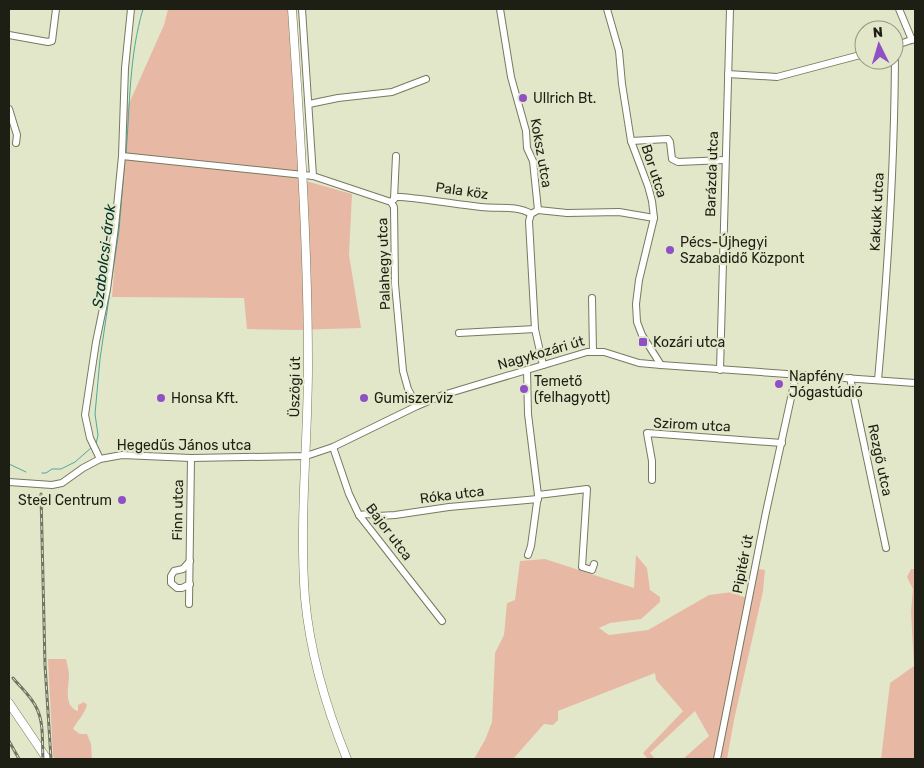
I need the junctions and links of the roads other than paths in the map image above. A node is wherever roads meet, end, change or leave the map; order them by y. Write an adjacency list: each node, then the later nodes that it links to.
1 (56, 9): 9 (street)
2 (131, 9): 19 (street)
3 (292, 9): 22 (main road, Üszögi út)
4 (302, 9): 15 (street)
5 (500, 9): 25 (street, Koksz utca)
6 (606, 9): 17 (street, Bor utca)
7 (730, 9): 13 (street, Barázda utca)
8 (899, 9): 10 (street)
9 (9, 35)
10 (913, 40)
11 (854, 57): 13 (street)
12 (894, 70): 38 (street, Kakukk utca)
13 (728, 74): 21 (street, Barázda utca)
14 (426, 79): 15 (street)
15 (309, 104): 23 (street)
16 (9, 109): 18 (street)
17 (631, 141): 21 (street); 27 (street, Bor utca)
18 (16, 143)
19 (125, 156): 22 (street, Palahegy utca); 45 (street)
20 (396, 156): 24 (street)
21 (725, 160): 35 (street, Barázda utca)
22 (303, 175): 23 (street, Palahegy utca); 43 (main road, Üszögi út)
23 (313, 176): 24 (street, Palahegy utca)
24 (393, 201): 26 (street, Pala köz); 40 (street, Palahegy utca)
25 (538, 210): 26 (street); 27 (street)
26 (531, 214): 29 (street)
27 (654, 218): 33 (street, Bor utca)
28 (592, 298): 31 (street)
29 (535, 330): 30 (street); 32 (street)
30 (459, 333)
31 (593, 352): 32 (street, Nagykozári út); 33 (street, Nagykozári út)
32 (544, 365): 34 (street, Nagykozári út)
33 (661, 365): 35 (street, Nagykozári út)
34 (527, 370): 40 (street, Nagykozári út); 48 (street)
35 (720, 370): 36 (street, Nagykozári út)
36 (796, 375): 37 (street, Nagykozári út); 41 (street, Pipitér út)
37 (850, 378): 38 (street, Nagykozári út); 50 (street, Rezgő utca)
38 (878, 380): 39 (street, Nagykozári út)
39 (915, 382)
40 (417, 406): 42 (street, Nagykozári út)
41 (782, 443): 46 (street, Szirom utca); 60 (street, Pipitér út)
42 (334, 447): 43 (street, Nagykozári út); 49 (street, Bajor utca)
43 (306, 456): 44 (street, Hegedűs János utca); 59 (main road, Üszögi út)
44 (191, 458): 45 (street, Hegedűs János utca); 52 (street, Finn utca)
45 (100, 459): 47 (street, Hegedűs János utca)
46 (652, 480)
47 (9, 482)
48 (538, 497): 49 (street, Róka utca); 51 (street); 53 (street, Róka utca)
49 (359, 515): 56 (street, Bajor utca)
50 (886, 548)
51 (528, 555)
52 (190, 562): 54 (street, Finn utca); 54 (street)
53 (594, 564)
54 (190, 584): 55 (street, Finn utca)
55 (189, 604)
56 (442, 621)
57 (9, 704): 58 (main road)
58 (47, 759)
59 (347, 759)
60 (717, 759)

